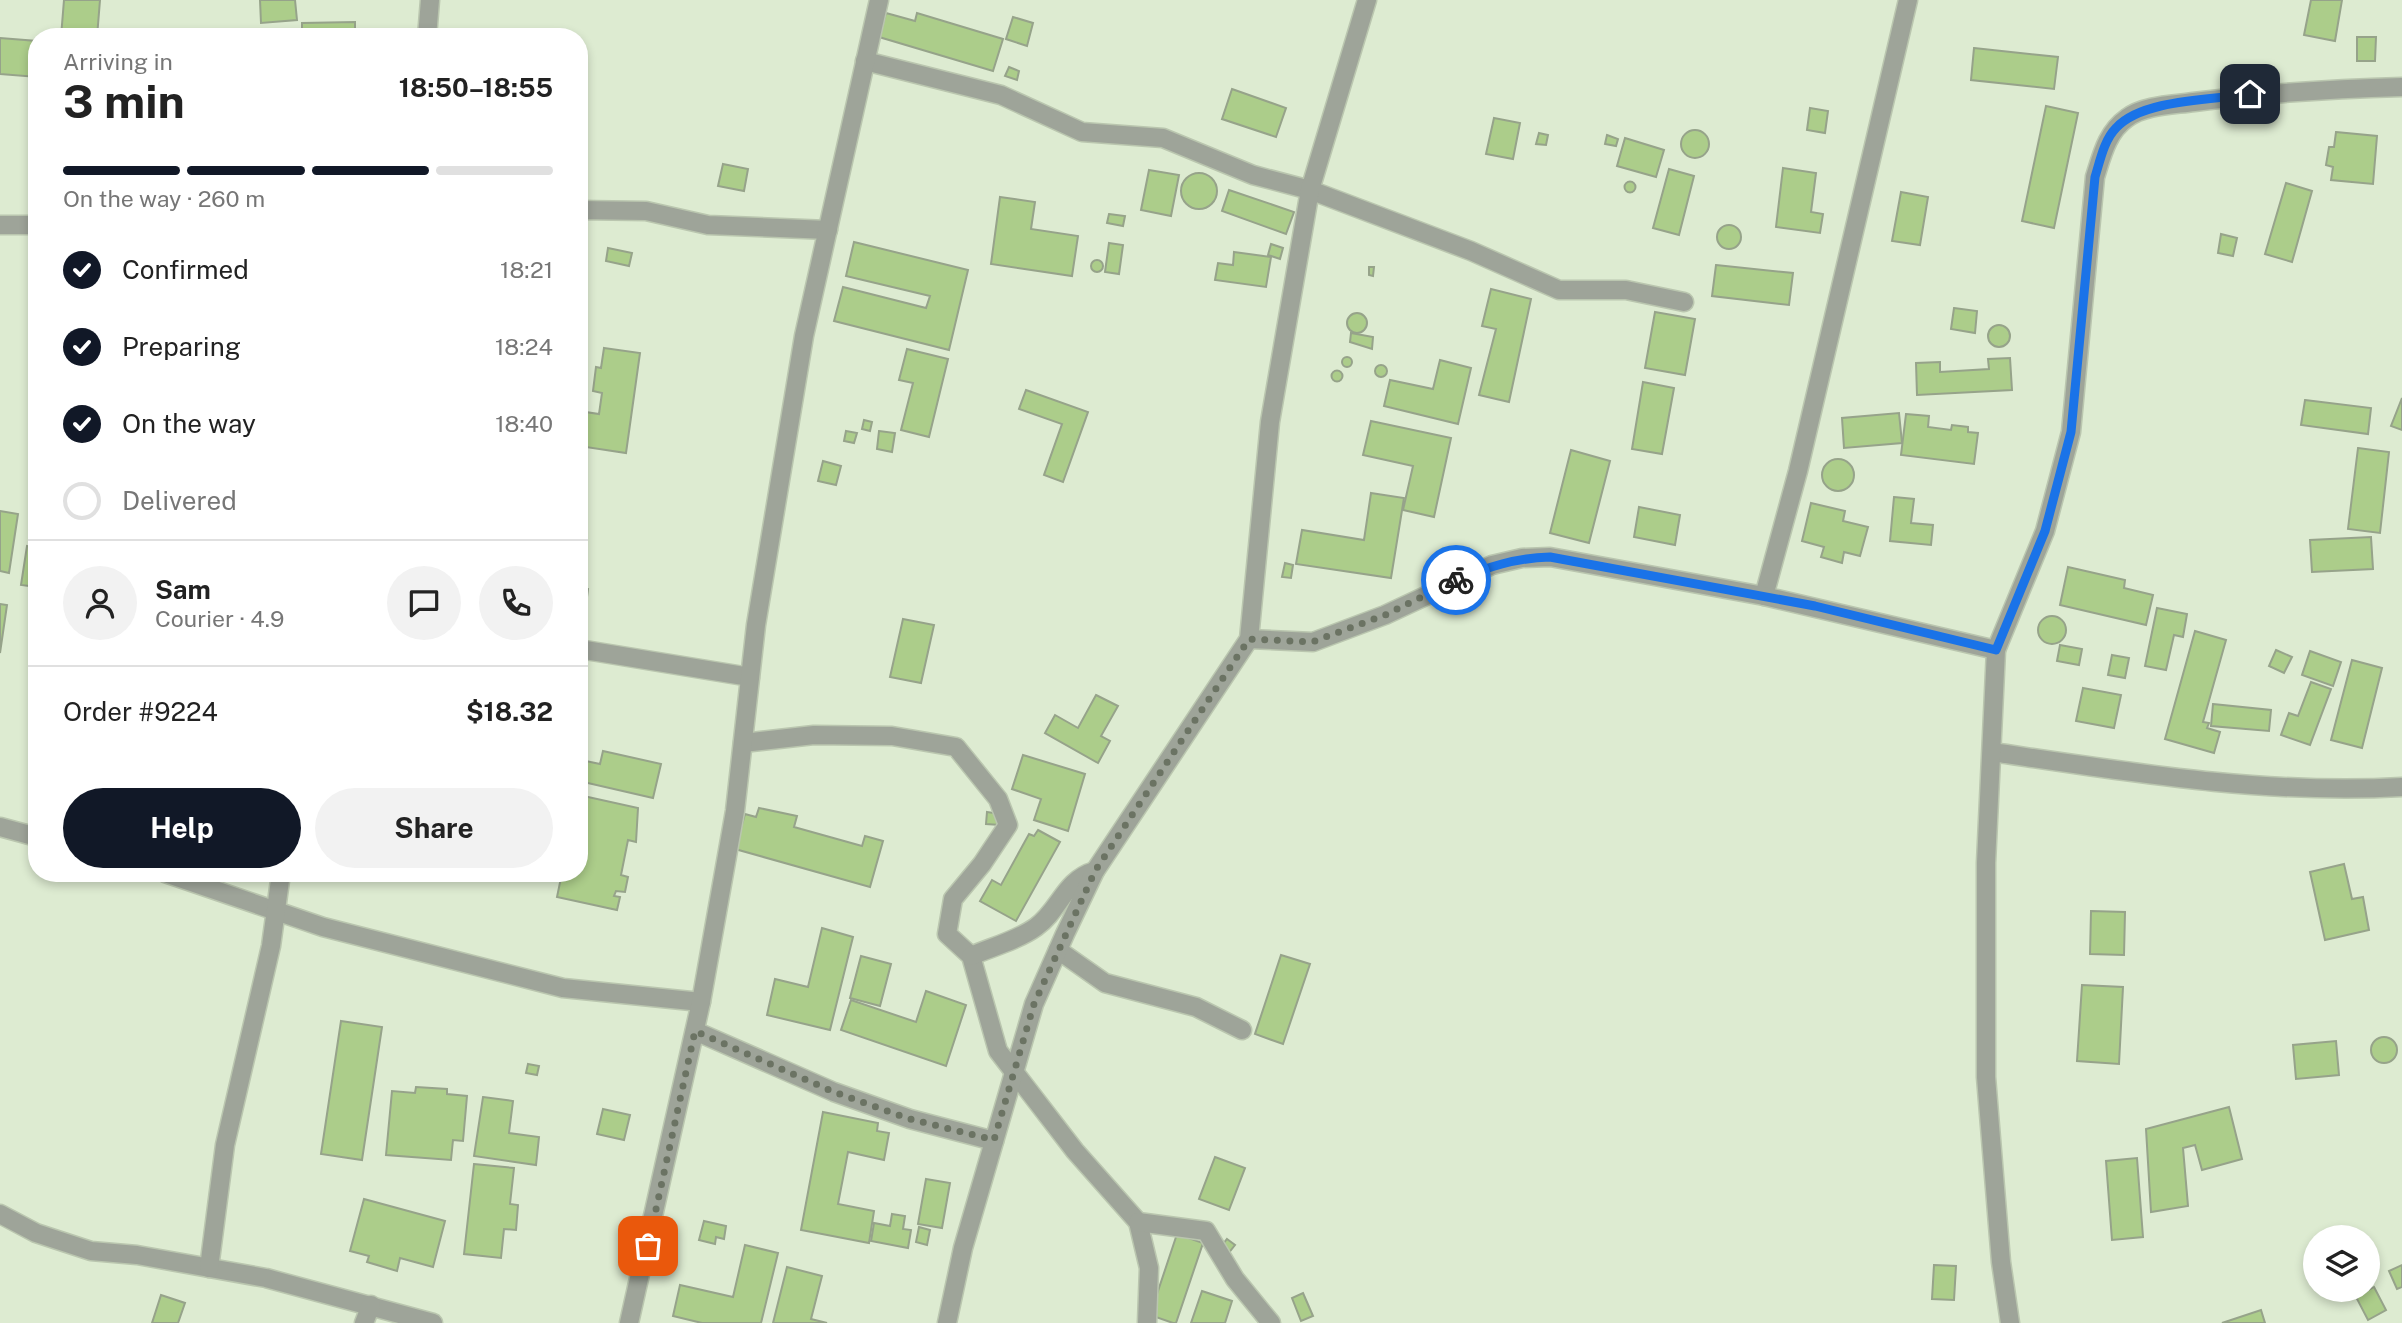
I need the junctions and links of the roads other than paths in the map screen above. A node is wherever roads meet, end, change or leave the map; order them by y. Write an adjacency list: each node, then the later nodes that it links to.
1 (430, 0): 5 (street)
2 (879, 0): 6 (street)
3 (1367, 0): 8 (street)
4 (1908, 0): 14 (street)
5 (428, 28)
6 (866, 61): 8 (street); 12 (street)
7 (2402, 87): 17 (street)
8 (1310, 190): 13 (street); 15 (street)
9 (588, 211): 12 (street)
10 (0, 225): 11 (street)
11 (28, 225)
12 (828, 230): 18 (street)
13 (1684, 302)
14 (1764, 596): 15 (street); 17 (street)
15 (1249, 639): 24 (street)
16 (588, 650): 18 (street)
17 (1996, 650): 20 (street)
18 (750, 677): 19 (street)
19 (743, 743): 29 (street); 30 (street)
20 (1992, 752): 21 (street); 45 (street)
21 (2402, 787)
22 (0, 827): 23 (street)
23 (28, 835)
24 (1095, 871): 28 (street); 29 (street)
25 (191, 882): 27 (street)
26 (279, 882): 27 (street)
27 (273, 912): 30 (street); 37 (street)
28 (1058, 950): 31 (street); 33 (street)
29 (971, 956): 33 (street)
30 (701, 1002): 32 (street)
31 (1242, 1030)
32 (695, 1031): 34 (street); 41 (street)
33 (1015, 1069): 34 (street); 36 (street)
34 (994, 1140): 42 (street)
35 (0, 1214): 37 (street)
36 (1138, 1222): 43 (street); 44 (street)
37 (209, 1268): 38 (street)
38 (371, 1305): 39 (street); 40 (street)
39 (364, 1323)
40 (433, 1323)
41 (629, 1323)
42 (947, 1323)
43 (1147, 1323)
44 (1271, 1323)
45 (2010, 1323)

